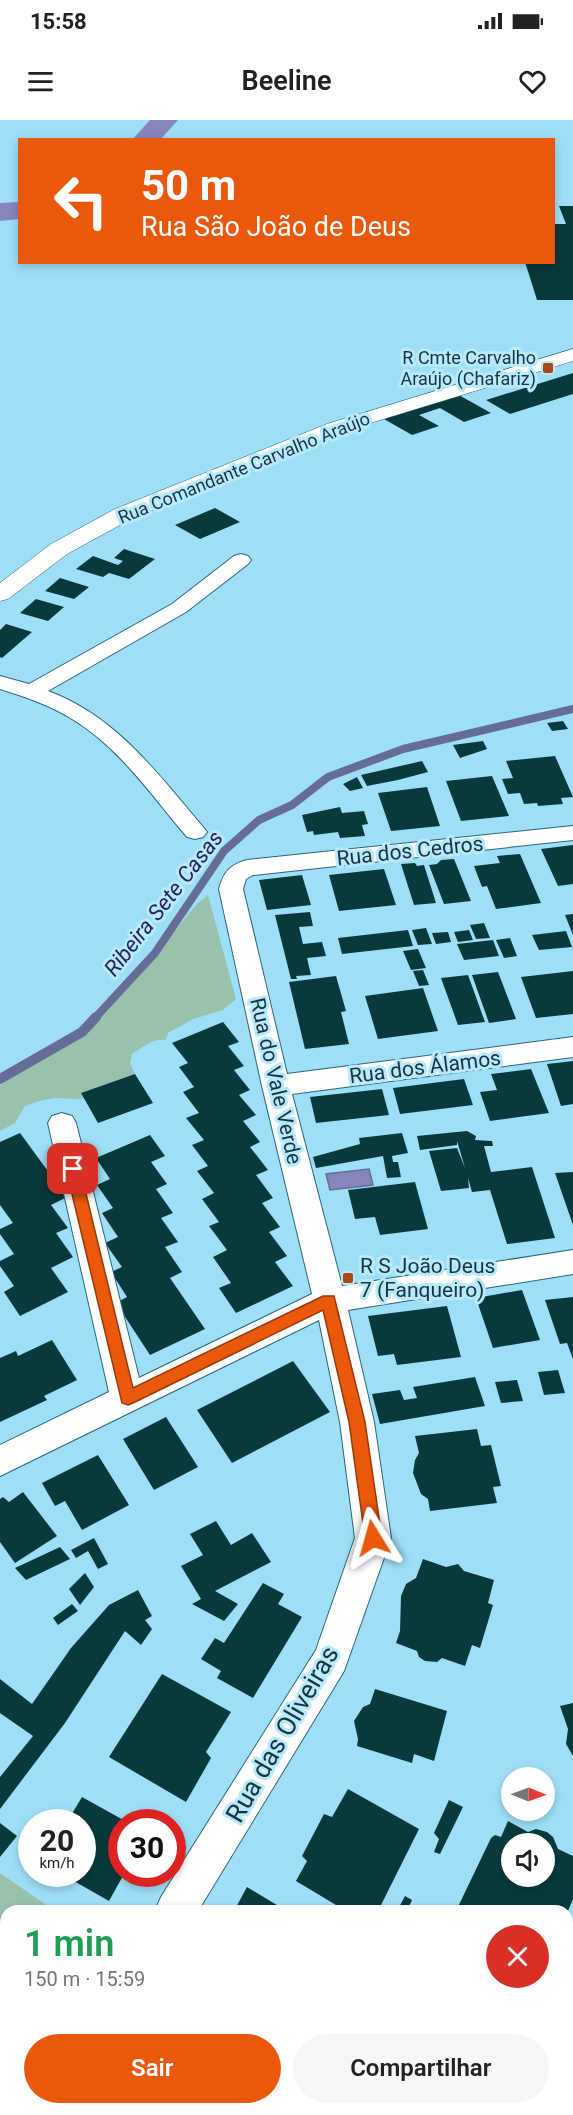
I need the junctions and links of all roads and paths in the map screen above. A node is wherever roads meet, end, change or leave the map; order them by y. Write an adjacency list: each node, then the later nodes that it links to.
1 (573, 356): 3 (main road, Rua Comandante Carvalho Araújo)
2 (241, 560): 5 (street)
3 (0, 594)
4 (0, 682): 5 (street)
5 (31, 692): 6 (street)
6 (195, 832)
7 (573, 833): 8 (street, Rua dos Cedros)
8 (248, 868): 10 (street, Rua do Vale Verde)
9 (573, 1047): 10 (street, Rua dos Álamos)
10 (276, 1086): 13 (street, Rua do Vale Verde)
11 (62, 1123): 14 (street)
12 (573, 1262): 13 (street)
13 (328, 1301): 14 (street); 16 (street, Rua das Oliveiras)
14 (128, 1398): 15 (street)
15 (0, 1461)
16 (179, 1905)

